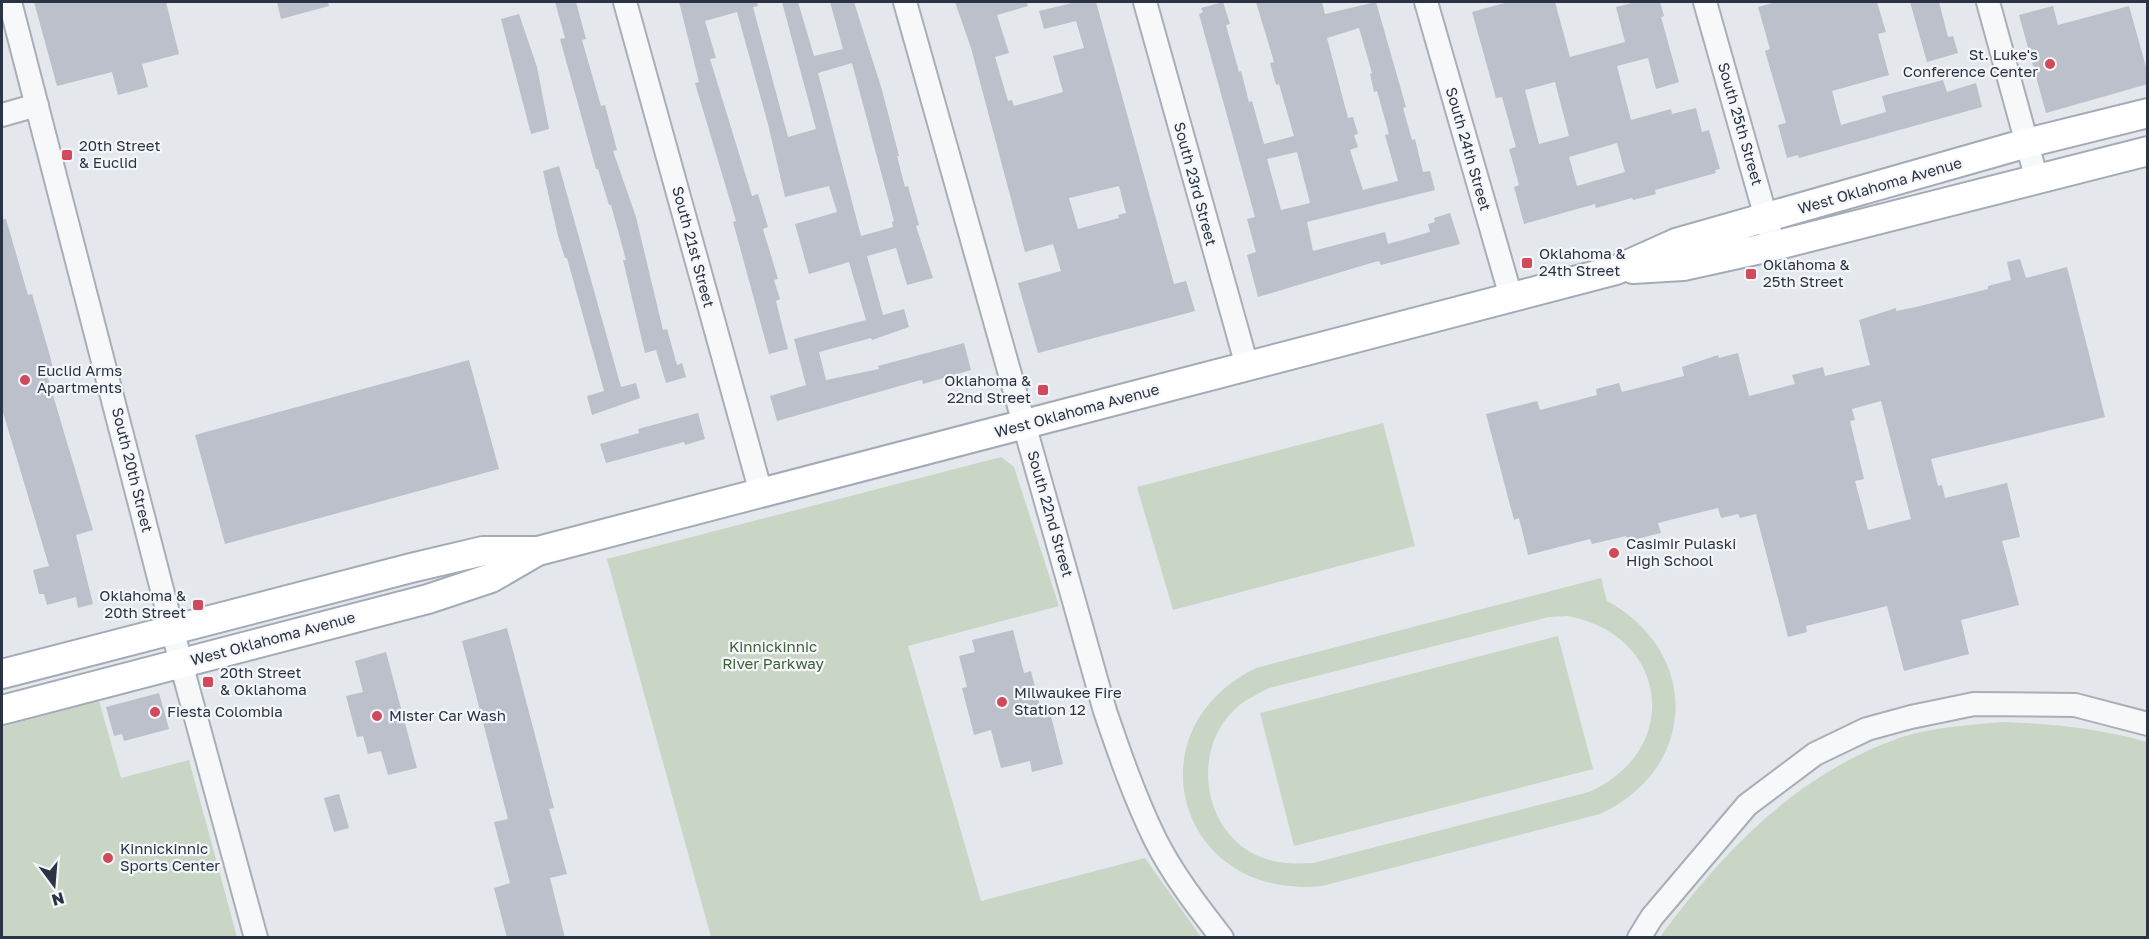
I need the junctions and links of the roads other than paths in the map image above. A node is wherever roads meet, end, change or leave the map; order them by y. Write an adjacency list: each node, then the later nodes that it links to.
1 (9, 2): 8 (street, South 20th Street)
2 (626, 2): 18 (street, South 21st Street)
3 (905, 2): 17 (street, South 22nd Street)
4 (1145, 2): 16 (street, South 23rd Street)
5 (1426, 2): 15 (street, South 24th Street)
6 (1705, 2): 14 (street, South 25th Street)
7 (1988, 2): 11 (street)
8 (37, 105): 10 (street); 22 (street, South 20th Street)
9 (2148, 113): 11 (main road, West Oklahoma Avenue)
10 (2, 115)
11 (2027, 143): 13 (street); 14 (main road, West Oklahoma Avenue)
12 (2145, 152): 13 (main road, West Oklahoma Avenue)
13 (2037, 180): 14 (main road, West Oklahoma Avenue)
14 (1771, 232): 15 (main road, West Oklahoma Avenue)
15 (1511, 297): 16 (main road, West Oklahoma Avenue)
16 (1247, 366): 17 (main road, West Oklahoma Avenue)
17 (1025, 424): 18 (main road, West Oklahoma Avenue); 28 (street, South 22nd Street)
18 (761, 493): 19 (main road, West Oklahoma Avenue)
19 (538, 551): 20 (main road, West Oklahoma Avenue); 21 (main road, West Oklahoma Avenue)
20 (347, 584): 21 (main road); 22 (main road, West Oklahoma Avenue)
21 (356, 618): 23 (main road, West Oklahoma Avenue)
22 (173, 629): 23 (street, South 20th Street); 24 (main road, West Oklahoma Avenue)
23 (182, 663): 25 (main road, West Oklahoma Avenue); 27 (street, South 20th Street)
24 (2, 674)
25 (2, 710)
26 (2148, 724): 29 (street)
27 (256, 938)
28 (1222, 938)
29 (1639, 938)

